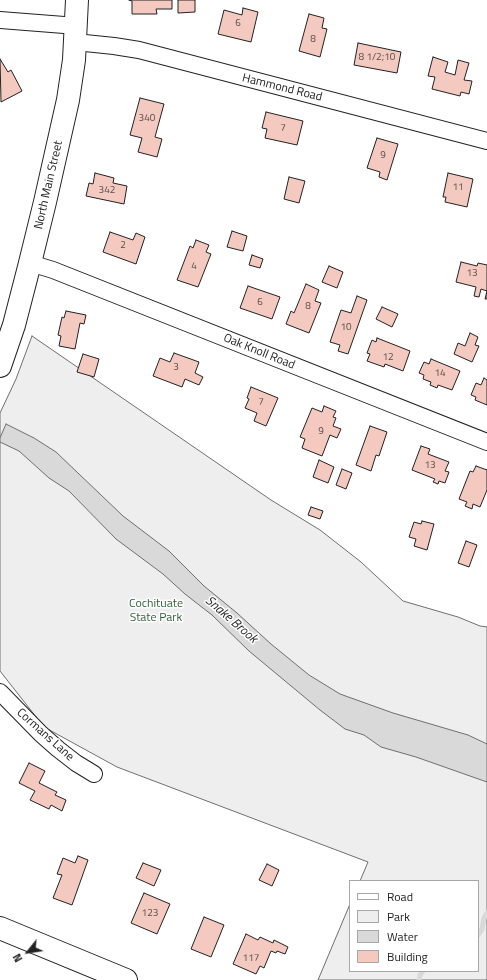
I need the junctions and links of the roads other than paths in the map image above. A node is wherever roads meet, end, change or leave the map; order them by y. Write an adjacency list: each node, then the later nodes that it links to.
1 (77, 0): 3 (main road, North Main Street)
2 (0, 20): 3 (street, Hammond Road)
3 (76, 34): 4 (street, Hammond Road); 5 (main road, North Main Street)
4 (487, 141)
5 (30, 263): 6 (main road, North Main Street); 7 (street, Oak Knoll Road)
6 (0, 366)
7 (487, 442)
8 (0, 692): 9 (street, Cormans Lane)
9 (94, 774)
10 (0, 928): 11 (main road)
11 (126, 980)

